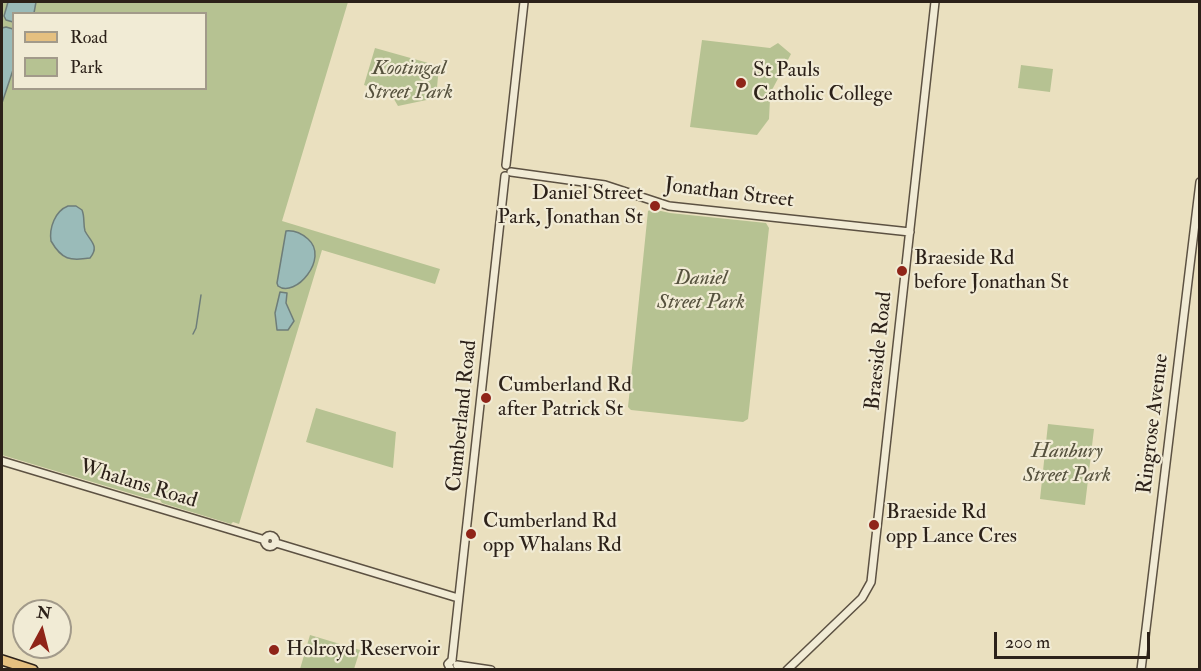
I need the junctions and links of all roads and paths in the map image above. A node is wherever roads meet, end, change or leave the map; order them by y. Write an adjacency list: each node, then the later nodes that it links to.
1 (524, 2): 3 (street)
2 (935, 2): 5 (street, Braeside Road)
3 (508, 174): 5 (street, Jonathan Street); 7 (street, Cumberland Road)
4 (1200, 182): 13 (street, Ringrose Avenue)
5 (910, 232): 12 (street, Braeside Road)
6 (2, 461): 7 (street, Whalans Road)
7 (458, 598): 9 (street, Cumberland Road)
8 (2, 660): 10 (main road)
9 (453, 666): 11 (street)
10 (33, 669)
11 (491, 669)
12 (787, 669)
13 (1141, 669)

